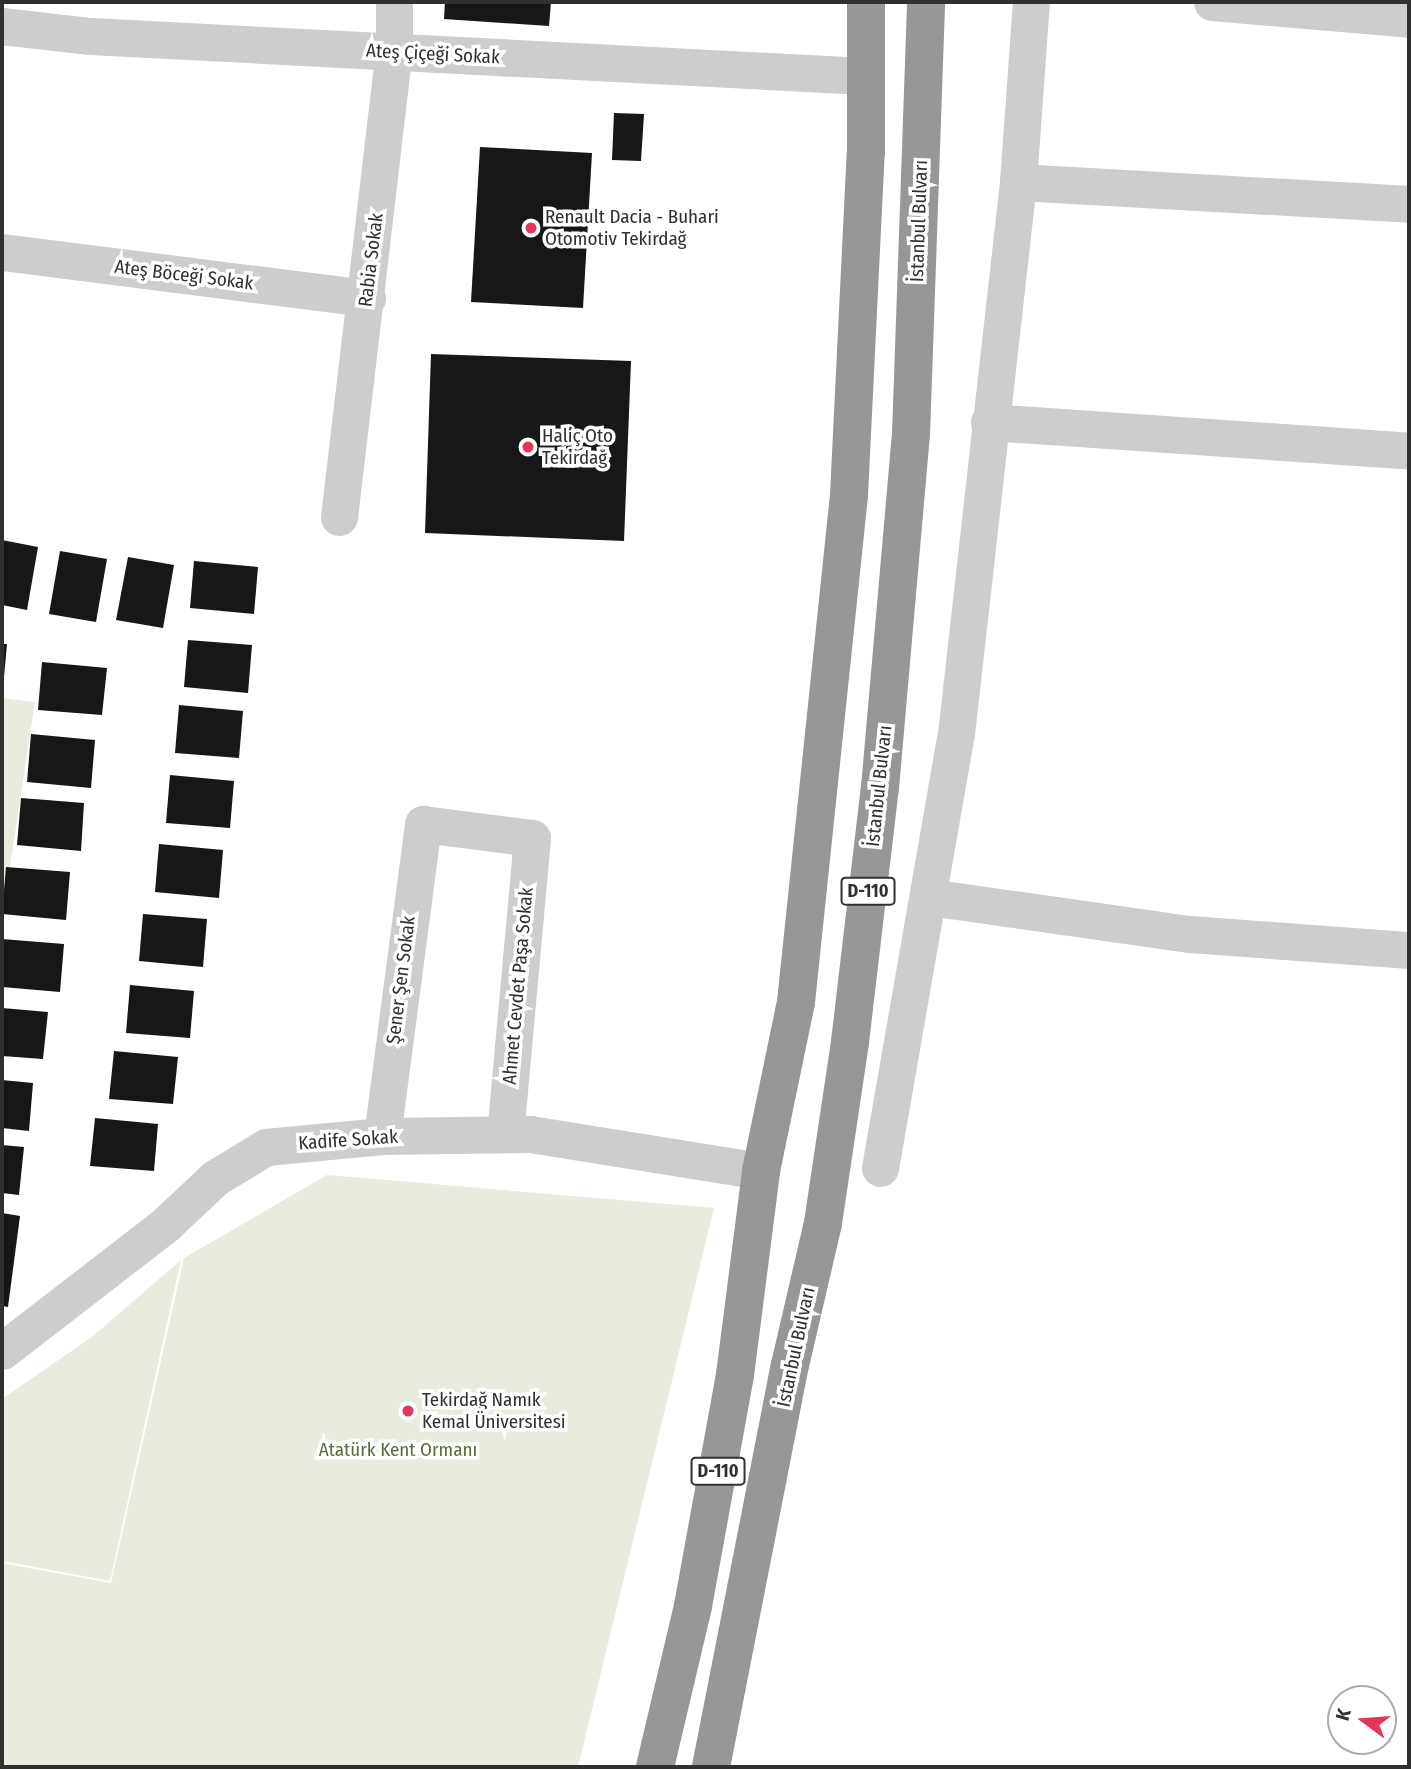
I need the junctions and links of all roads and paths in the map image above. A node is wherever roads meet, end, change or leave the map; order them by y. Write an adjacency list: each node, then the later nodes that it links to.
1 (394, 2): 8 (street, Rabia Sokak)
2 (866, 2): 9 (highway, D-110)
3 (926, 2): 26 (highway, İstanbul Bulvarı / D-110)
4 (1031, 2): 10 (street)
5 (1212, 2): 6 (street)
6 (1409, 19)
7 (2, 26): 8 (street, Ateş Çiçeği Sokak)
8 (394, 52): 9 (street, Ateş Çiçeği Sokak); 13 (street, Rabia Sokak)
9 (864, 76): 23 (highway, D-110)
10 (1018, 182): 11 (street); 14 (street)
11 (1409, 204)
12 (2, 252): 13 (street, Ateş Böceği Sokak)
13 (367, 298): 16 (street, Rabia Sokak)
14 (989, 422): 15 (street); 18 (street)
15 (1409, 451)
16 (339, 517)
17 (531, 838): 20 (street, Ahmet Cevdet Paşa Sokak); 21 (street, Şener Şen Sokak)
18 (929, 898): 19 (street); 22 (street)
19 (1409, 950)
20 (505, 1134): 21 (street, Kadife Sokak); 23 (street, Kadife Sokak)
21 (382, 1136): 24 (street, Kadife Sokak)
22 (880, 1168)
23 (761, 1171): 25 (highway, D-110)
24 (2, 1351)
25 (655, 1767)
26 (710, 1767)

